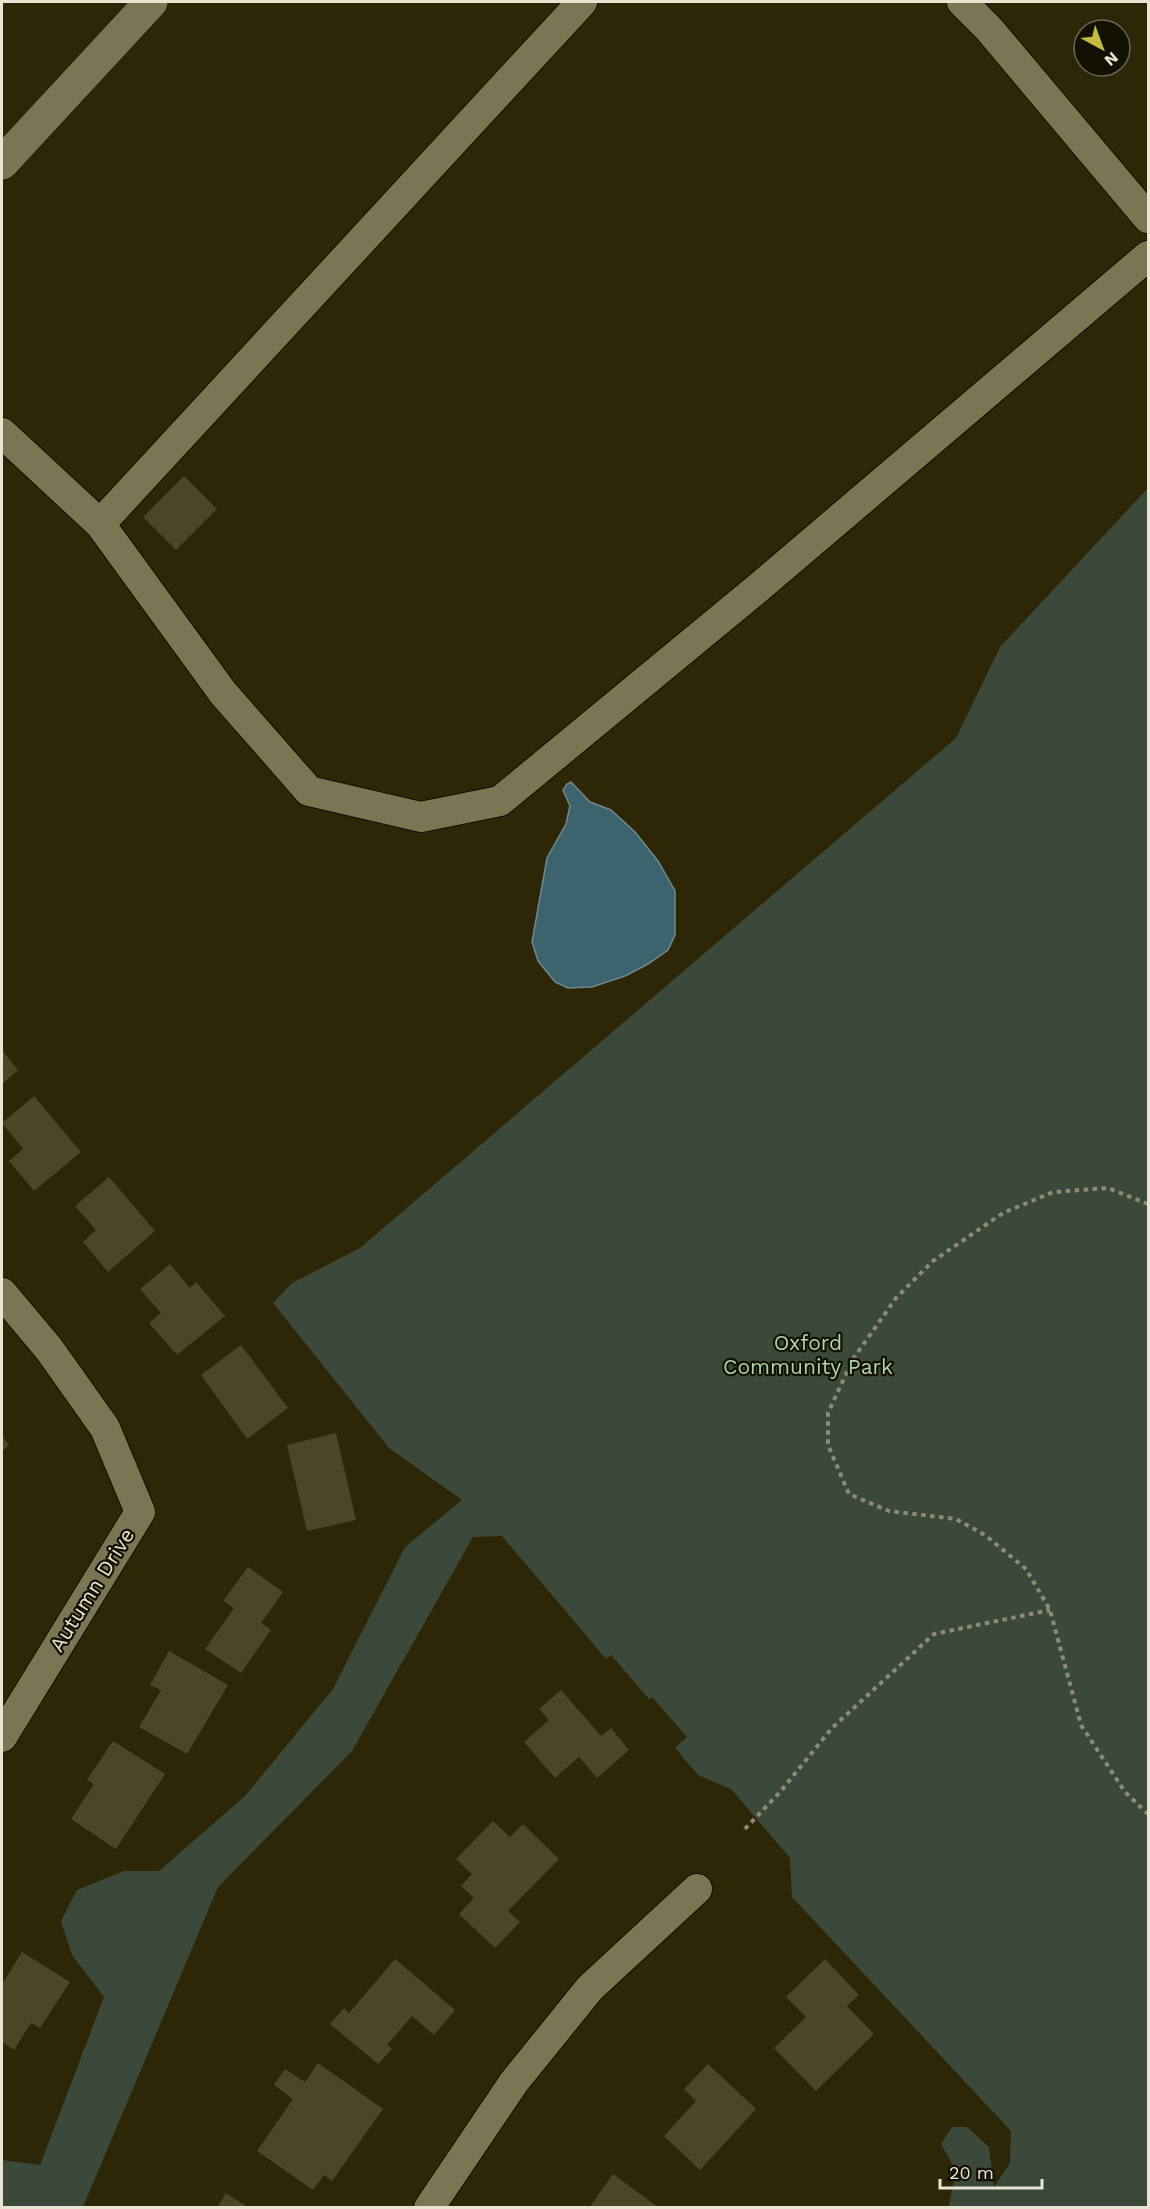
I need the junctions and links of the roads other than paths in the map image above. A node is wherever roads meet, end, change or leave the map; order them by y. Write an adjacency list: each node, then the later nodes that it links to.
1 (151, 2): 4 (street)
2 (582, 2): 8 (street)
3 (962, 2): 5 (street)
4 (2, 163)
5 (1149, 218)
6 (1149, 256): 8 (street)
7 (2, 433): 8 (street)
8 (100, 525)
9 (2, 1293): 10 (street, Autumn Drive)
10 (2, 1737)
11 (697, 1889): 12 (street)
12 (429, 2208)

